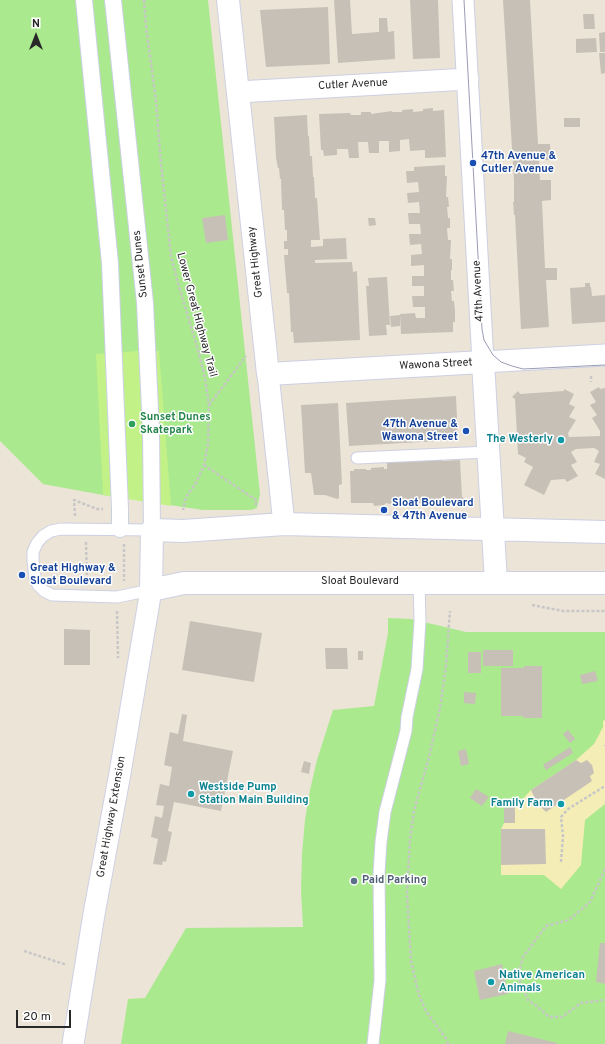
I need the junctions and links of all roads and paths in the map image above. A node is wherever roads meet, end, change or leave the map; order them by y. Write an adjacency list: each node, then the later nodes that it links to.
1 (84, 0): 21 (street)
2 (113, 0): 23 (street, Sunset Dunes)
3 (144, 0): 12 (path, Lower Great Highway Trail)
4 (228, 0): 7 (street, Great Highway)
5 (463, 0): 6 (street, 47th Avenue)
6 (468, 79): 7 (street, Cutler Avenue); 10 (street, 47th Avenue)
7 (238, 92): 11 (street, Great Highway)
8 (247, 354): 12 (path)
9 (605, 355): 10 (street, Wawona Street)
10 (483, 362): 11 (street, Wawona Street); 13 (street, 47th Avenue)
11 (268, 374): 20 (street, Great Highway)
12 (209, 405): 15 (path, Lower Great Highway Trail)
13 (488, 452): 14 (lane); 22 (street, 47th Avenue)
14 (356, 458)
15 (204, 465): 17 (path, Lower Great Highway Trail); 18 (path)
16 (97, 509): 19 (path)
17 (183, 510)
18 (256, 510)
19 (75, 514)
20 (284, 524): 22 (street); 23 (street)
21 (120, 529): 23 (lane); 30 (lane, Sloat Boulevard)
22 (493, 529): 24 (street); 27 (street, 47th Avenue)
23 (152, 530): 30 (street)
24 (605, 532)
25 (86, 538): 28 (path)
26 (419, 582): 27 (street, Sloat Boulevard); 30 (street, Sloat Boulevard); 43 (lane)
27 (496, 582): 29 (street, Sloat Boulevard)
28 (87, 583)
29 (605, 583)
30 (152, 590): 42 (street, Great Highway Extension)
31 (526, 603): 33 (path)
32 (450, 611): 44 (path)
33 (605, 611)
34 (117, 612): 35 (path)
35 (118, 665)
36 (605, 786): 37 (path)
37 (561, 862)
38 (605, 869): 41 (path)
39 (24, 951): 40 (path)
40 (71, 967)
41 (605, 1000)
42 (73, 1044)
43 (373, 1044)
44 (448, 1044)

